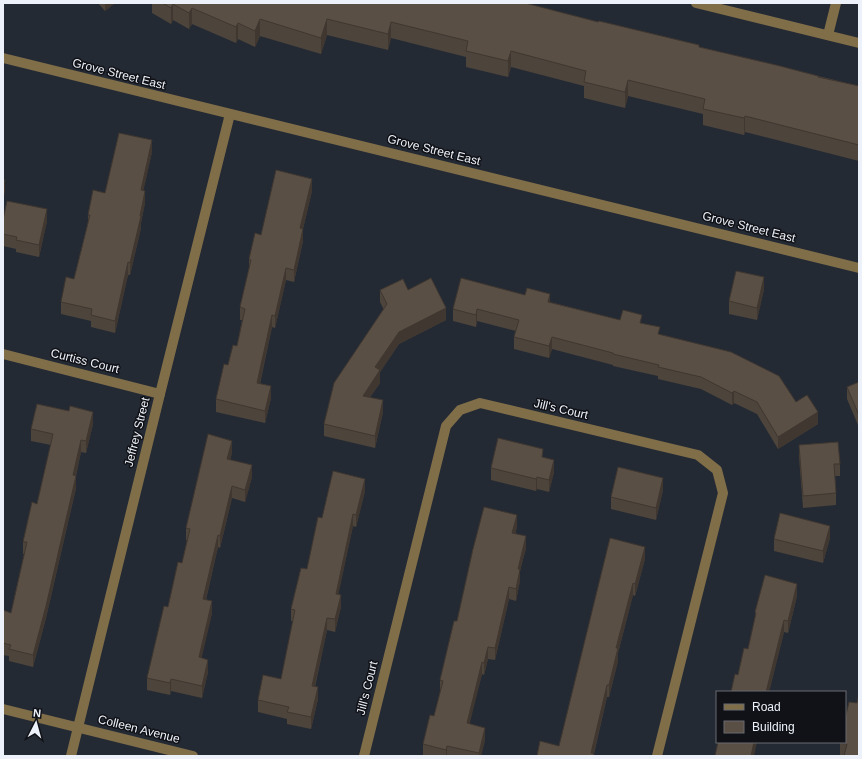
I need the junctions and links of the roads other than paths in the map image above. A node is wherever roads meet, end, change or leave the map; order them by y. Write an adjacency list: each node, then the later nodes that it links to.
1 (696, 3): 3 (street)
2 (836, 3): 3 (street)
3 (828, 35): 4 (street)
4 (859, 43)
5 (3, 58): 6 (street, Grove Street East)
6 (230, 114): 7 (street, Grove Street East); 9 (street, Jeffrey Street)
7 (859, 268)
8 (3, 354): 9 (street, Curtiss Court)
9 (160, 394): 11 (street, Jeffrey Street)
10 (3, 709): 11 (street)
11 (78, 728): 12 (street, Jeffrey Street); 13 (street, Colleen Avenue)
12 (71, 756)
13 (193, 756)
14 (364, 756): 15 (street, Jill's Court)
15 (657, 756)

